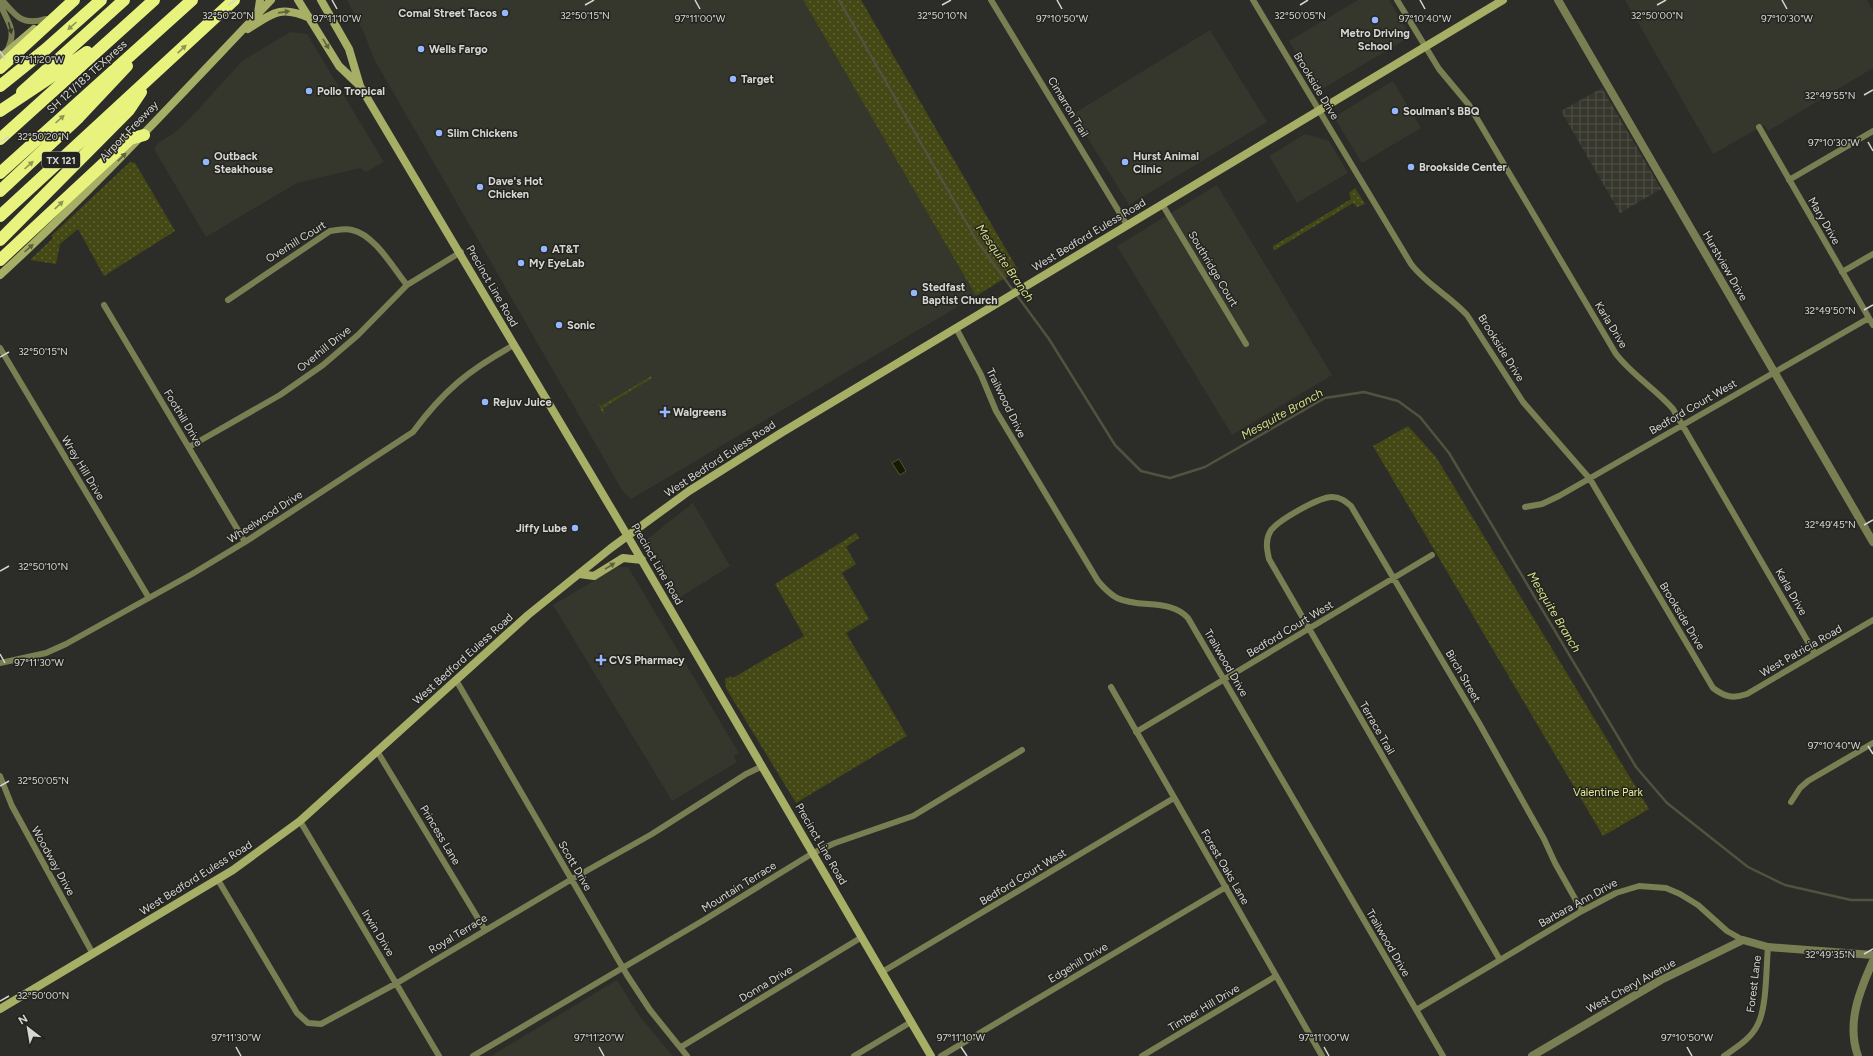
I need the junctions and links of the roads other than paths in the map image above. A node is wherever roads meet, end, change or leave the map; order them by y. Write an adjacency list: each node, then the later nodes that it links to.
1 (2, 0): 21 (street)
2 (68, 0): 21 (main road)
3 (74, 0): 27 (highway)
4 (100, 0): 29 (highway, one-way to 29)
5 (124, 0): 32 (highway)
6 (154, 0): 22 (highway)
7 (192, 0): 24 (highway, SH 121/183 TEXpress)
8 (234, 0): 28 (highway, Airport Freeway / TX 121, one-way to 8)
9 (260, 0): 19 (main road)
10 (271, 0): 19 (main road, Airport Freeway)
11 (298, 0): 20 (main road, Precinct Line Road)
12 (321, 0): 30 (main road, Precinct Line Road)
13 (991, 0): 42 (street, Cimarron Trail)
14 (1253, 0): 31 (street, Brookside Drive)
15 (1397, 0): 25 (street, Karla Drive)
16 (1503, 0): 25 (main road, West Bedford Euless Road)
17 (1558, 0): 58 (street, Hurstview Drive)
18 (0, 2): 26 (street, one-way to 26)
19 (258, 14): 23 (main road, Airport Freeway)
20 (310, 18): 23 (main road, one-way to 20); 30 (main road, Precinct Line Road, one-way to 30)
21 (46, 19): 26 (main road)
22 (132, 20): 32 (highway, bridge); 36 (highway, SH 121/183 TEXpress)
23 (237, 36): 35 (main road, Airport Freeway)
24 (151, 37): 37 (highway, SH 121/183 TEXpress, one-way to 24); 39 (highway, one-way to 24)
25 (1425, 47): 31 (main road, West Bedford Euless Road); 59 (street, Karla Drive)
26 (3, 56)
27 (0, 68)
28 (154, 75): 41 (highway, Airport Freeway / TX 121); 43 (highway)
29 (0, 86)
30 (360, 86): 44 (main road, Precinct Line Road)
31 (1319, 110): 40 (main road, West Bedford Euless Road); 61 (street, Brookside Drive)
32 (0, 111)
33 (1759, 127): 38 (street, Mary Drive)
34 (1873, 131): 38 (street)
35 (144, 135): 46 (highway, one-way to 35); 48 (main road, Airport Freeway, one-way to 35)
36 (0, 139)
37 (0, 173)
38 (1789, 180): 47 (street, Mary Drive)
39 (0, 191)
40 (1162, 204): 42 (main road, West Bedford Euless Road); 55 (street, Southridge Court)
41 (0, 216)
42 (1127, 225): 54 (main road, West Bedford Euless Road)
43 (0, 240)
44 (460, 252): 49 (street, Overhill Drive); 56 (main road, Precinct Line Road)
45 (1873, 254): 47 (street)
46 (0, 260)
47 (1842, 272): 52 (street, Mary Drive)
48 (0, 275)
49 (407, 285): 50 (street, Overhill Court); 60 (street, Overhill Drive)
50 (228, 300)
51 (104, 305): 60 (street, Foothill Drive)
52 (1869, 318): 53 (street, Mary Drive); 58 (street, Bedford Court West)
53 (1873, 325)
54 (956, 328): 64 (main road, West Bedford Euless Road); 77 (street, Trailwood Drive)
55 (1246, 344)
56 (514, 345): 64 (main road, Precinct Line Road); 65 (street, Wheelwood Drive)
57 (0, 348): 71 (street, Wrey Hill Drive)
58 (1774, 373): 59 (street, Bedford Court West); 66 (street, Hurstview Drive)
59 (1682, 425): 61 (street, Bedford Court West); 74 (street, Karla Drive)
60 (189, 447): 65 (street, Foothill Drive)
61 (1590, 479): 62 (street, Bedford Court West); 79 (street, Brookside Drive)
62 (1525, 507)
63 (1298, 512): 70 (street, Birch Street); 73 (street, Terrace Trail)
64 (628, 535): 68 (main road, Precinct Line Road); 69 (main road, West Bedford Euless Road)
65 (245, 542): 71 (street, Wheelwood Drive)
66 (1873, 542)
67 (1432, 556): 70 (street, Bedford Court West)
68 (642, 560): 69 (main road, one-way to 68); 84 (main road, Precinct Line Road)
69 (579, 574): 76 (main road, West Bedford Euless Road)
70 (1395, 578): 73 (street, Bedford Court West); 93 (street, Birch Street)
71 (149, 598): 75 (street, Wheelwood Drive)
72 (1873, 620): 74 (street, West Patricia Road)
73 (1309, 630): 77 (street, Bedford Court West); 100 (street, Terrace Trail)
74 (1815, 654): 79 (street, West Patricia Road)
75 (0, 663)
76 (456, 680): 83 (main road, West Bedford Euless Road); 90 (street, Scott Drive)
77 (1224, 680): 80 (street, Bedford Court West); 107 (street, Trailwood Drive)
78 (1111, 687): 80 (street, Forest Oaks Lane)
79 (1739, 697)
80 (1136, 732): 86 (street, Forest Oaks Lane)
81 (1873, 743): 87 (street)
82 (1022, 750): 89 (street, Mountain Terrace)
83 (377, 751): 88 (main road, West Bedford Euless Road); 94 (street, Princess Lane)
84 (763, 766): 89 (main road, Precinct Line Road); 90 (street, Royal Terrace)
85 (0, 776): 98 (street, Woodway Drive)
86 (1174, 798): 92 (street, Forest Oaks Lane); 103 (street, Bedford Court West)
87 (1791, 802)
88 (300, 821): 91 (main road, West Bedford Euless Road); 105 (street, Irwin Drive)
89 (813, 853): 95 (main road, Precinct Line Road); 102 (street, Mountain Terrace)
90 (572, 879): 94 (street, Royal Terrace); 102 (street, Scott Drive)
91 (218, 880): 98 (main road, West Bedford Euless Road); 105 (street, Royal Terrace)
92 (1226, 887): 104 (street, Forest Oaks Lane); 115 (street, Edgehill Drive)
93 (1582, 911): 96 (street, Barbara Ann Drive); 100 (street, Barbara Ann Drive)
94 (485, 930): 105 (street, Royal Terrace)
95 (862, 937): 103 (main road, Precinct Line Road); 109 (street, Donna Drive)
96 (1743, 940): 97 (street, Barbara Ann Drive); 119 (street, West Cheryl Avenue)
97 (1768, 947): 99 (street, Barbara Ann Drive); 120 (street, Forest Lane)
98 (92, 954): 106 (main road, West Bedford Euless Road)
99 (1873, 955)
100 (1500, 960): 107 (street, Barbara Ann Drive)
101 (1873, 961): 121 (street)
102 (622, 967): 109 (street, Scott Drive); 111 (street, Mountain Terrace)
103 (882, 972): 108 (main road, Precinct Line Road)
104 (1276, 976): 116 (street, Timber Hill Drive); 117 (street, Forest Oaks Lane)
105 (397, 983): 110 (street, Irwin Drive)
106 (0, 1009)
107 (1416, 1010): 118 (street, Trailwood Drive)
108 (911, 1022): 113 (street); 114 (main road, Precinct Line Road)
109 (680, 1048): 112 (street, Scott Drive)
110 (439, 1056)
111 (474, 1056)
112 (687, 1056)
113 (854, 1056)
114 (931, 1056)
115 (941, 1056)
116 (1142, 1056)
117 (1322, 1056)
118 (1443, 1056)
119 (1532, 1056)
120 (1724, 1056)
121 (1858, 1056)

